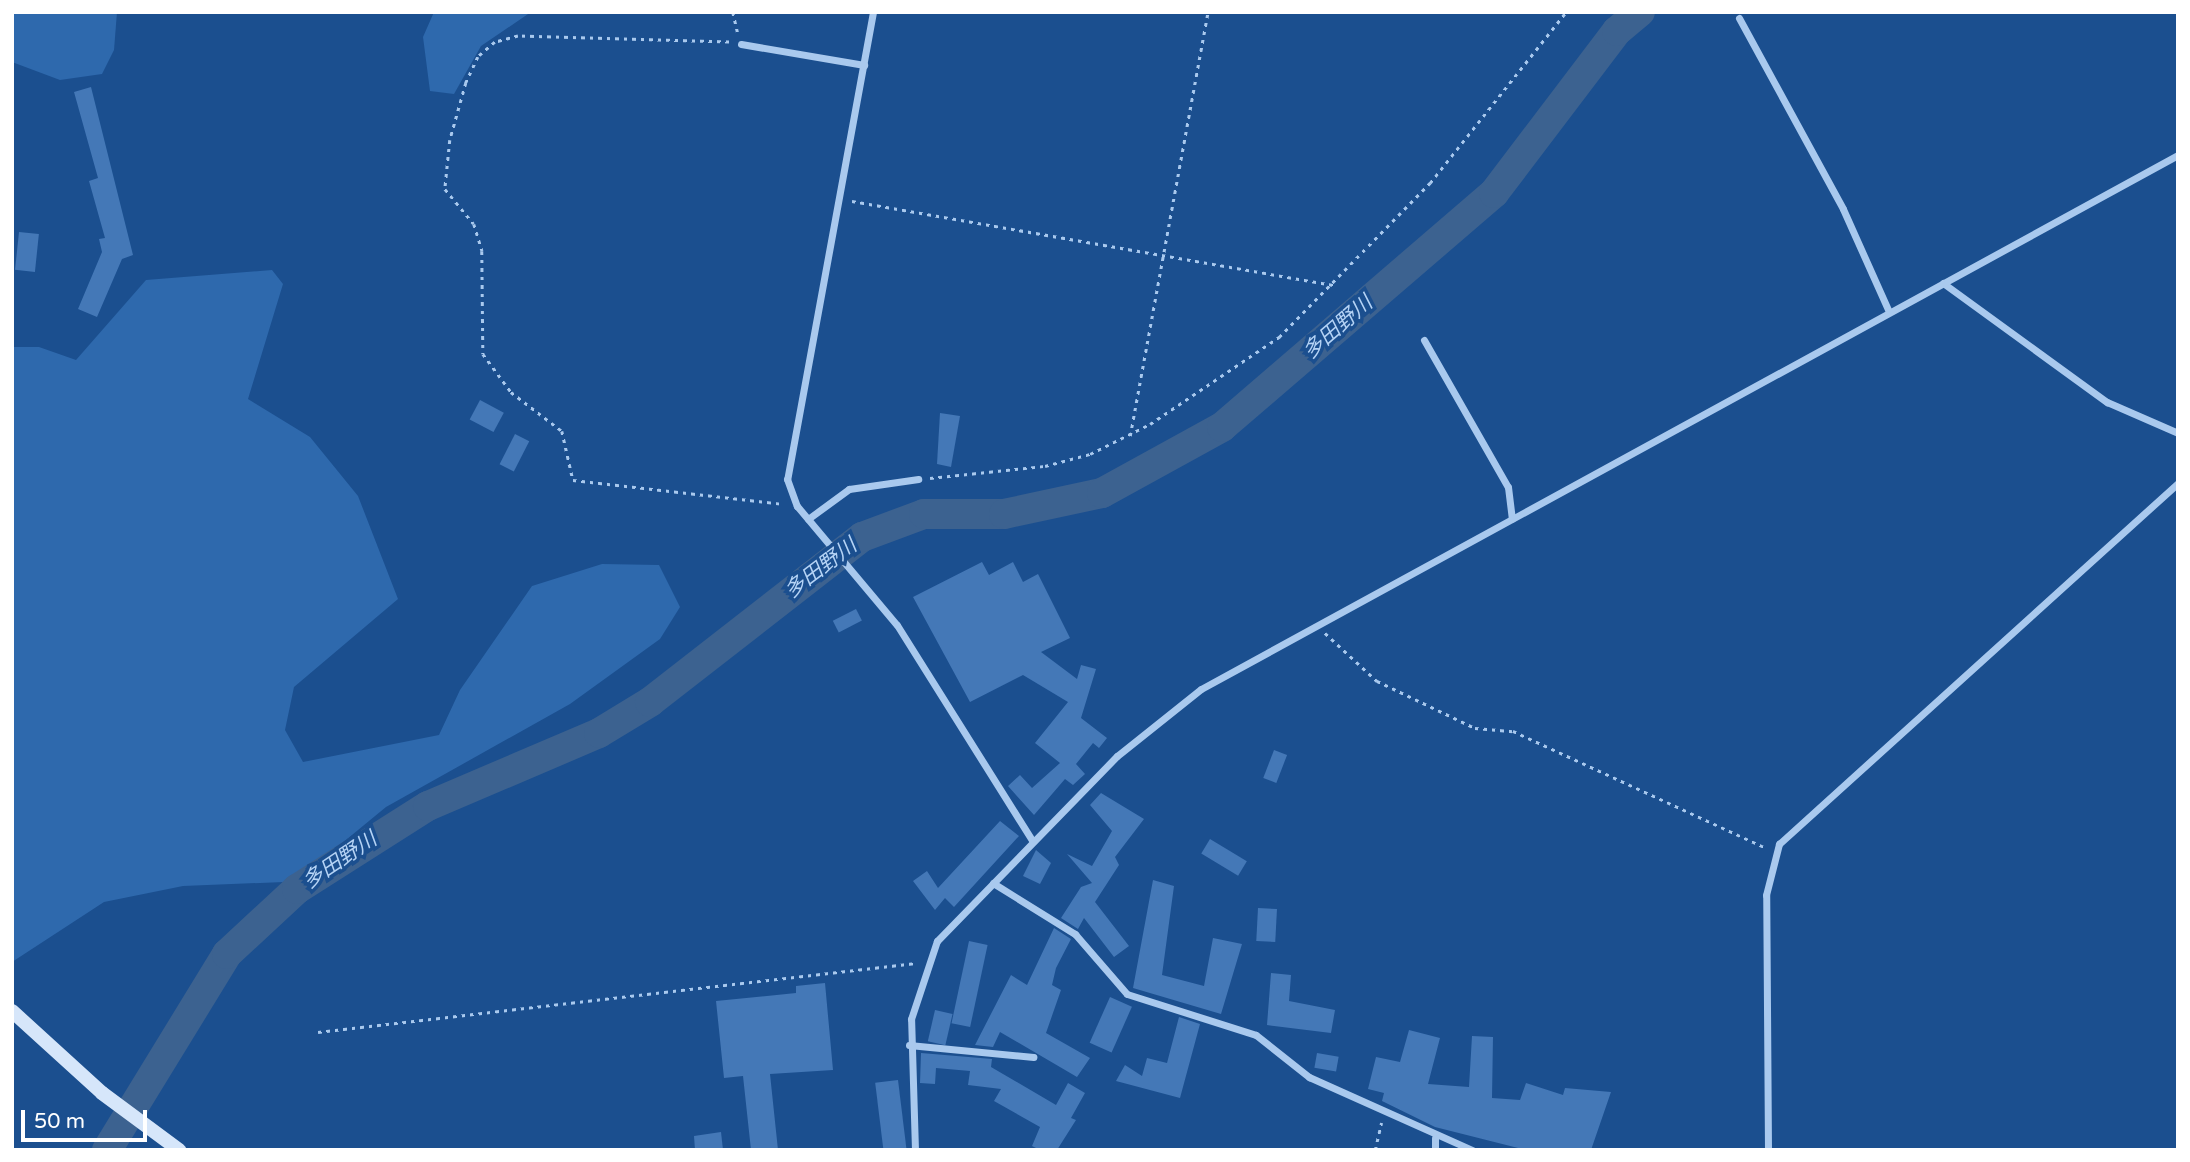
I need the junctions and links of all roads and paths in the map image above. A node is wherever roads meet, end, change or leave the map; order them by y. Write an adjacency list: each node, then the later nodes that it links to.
1 (733, 12): 6 (path)
2 (873, 12): 7 (street)
3 (1208, 12): 10 (path)
4 (1566, 12): 12 (path)
5 (1739, 18): 13 (street)
6 (741, 44): 7 (street); 19 (path)
7 (864, 65): 9 (street)
8 (2178, 155): 11 (street)
9 (838, 198): 10 (path); 19 (street)
10 (1162, 255): 12 (path); 16 (path)
11 (1942, 282): 13 (street); 15 (street)
12 (1335, 285): 16 (path)
13 (1889, 312): 21 (street)
14 (1424, 340): 21 (street)
15 (2178, 433)
16 (1130, 436): 17 (path)
17 (918, 479): 20 (street)
18 (2178, 483): 24 (street)
19 (797, 506): 20 (street)
20 (808, 519): 23 (street)
21 (1512, 519): 22 (street)
22 (1319, 625): 23 (street); 24 (path)
23 (1032, 840): 25 (street)
24 (1775, 852): 38 (street)
25 (993, 883): 26 (street); 31 (street)
26 (926, 964): 28 (path); 29 (street)
27 (12, 1011): 33 (street)
28 (318, 1032)
29 (909, 1045): 30 (street); 34 (street)
30 (1033, 1057)
31 (1384, 1109): 32 (street); 35 (path)
32 (1435, 1138): 36 (street); 37 (street)
33 (179, 1150)
34 (915, 1150)
35 (1375, 1150)
36 (1435, 1150)
37 (1472, 1150)
38 (1768, 1150)

